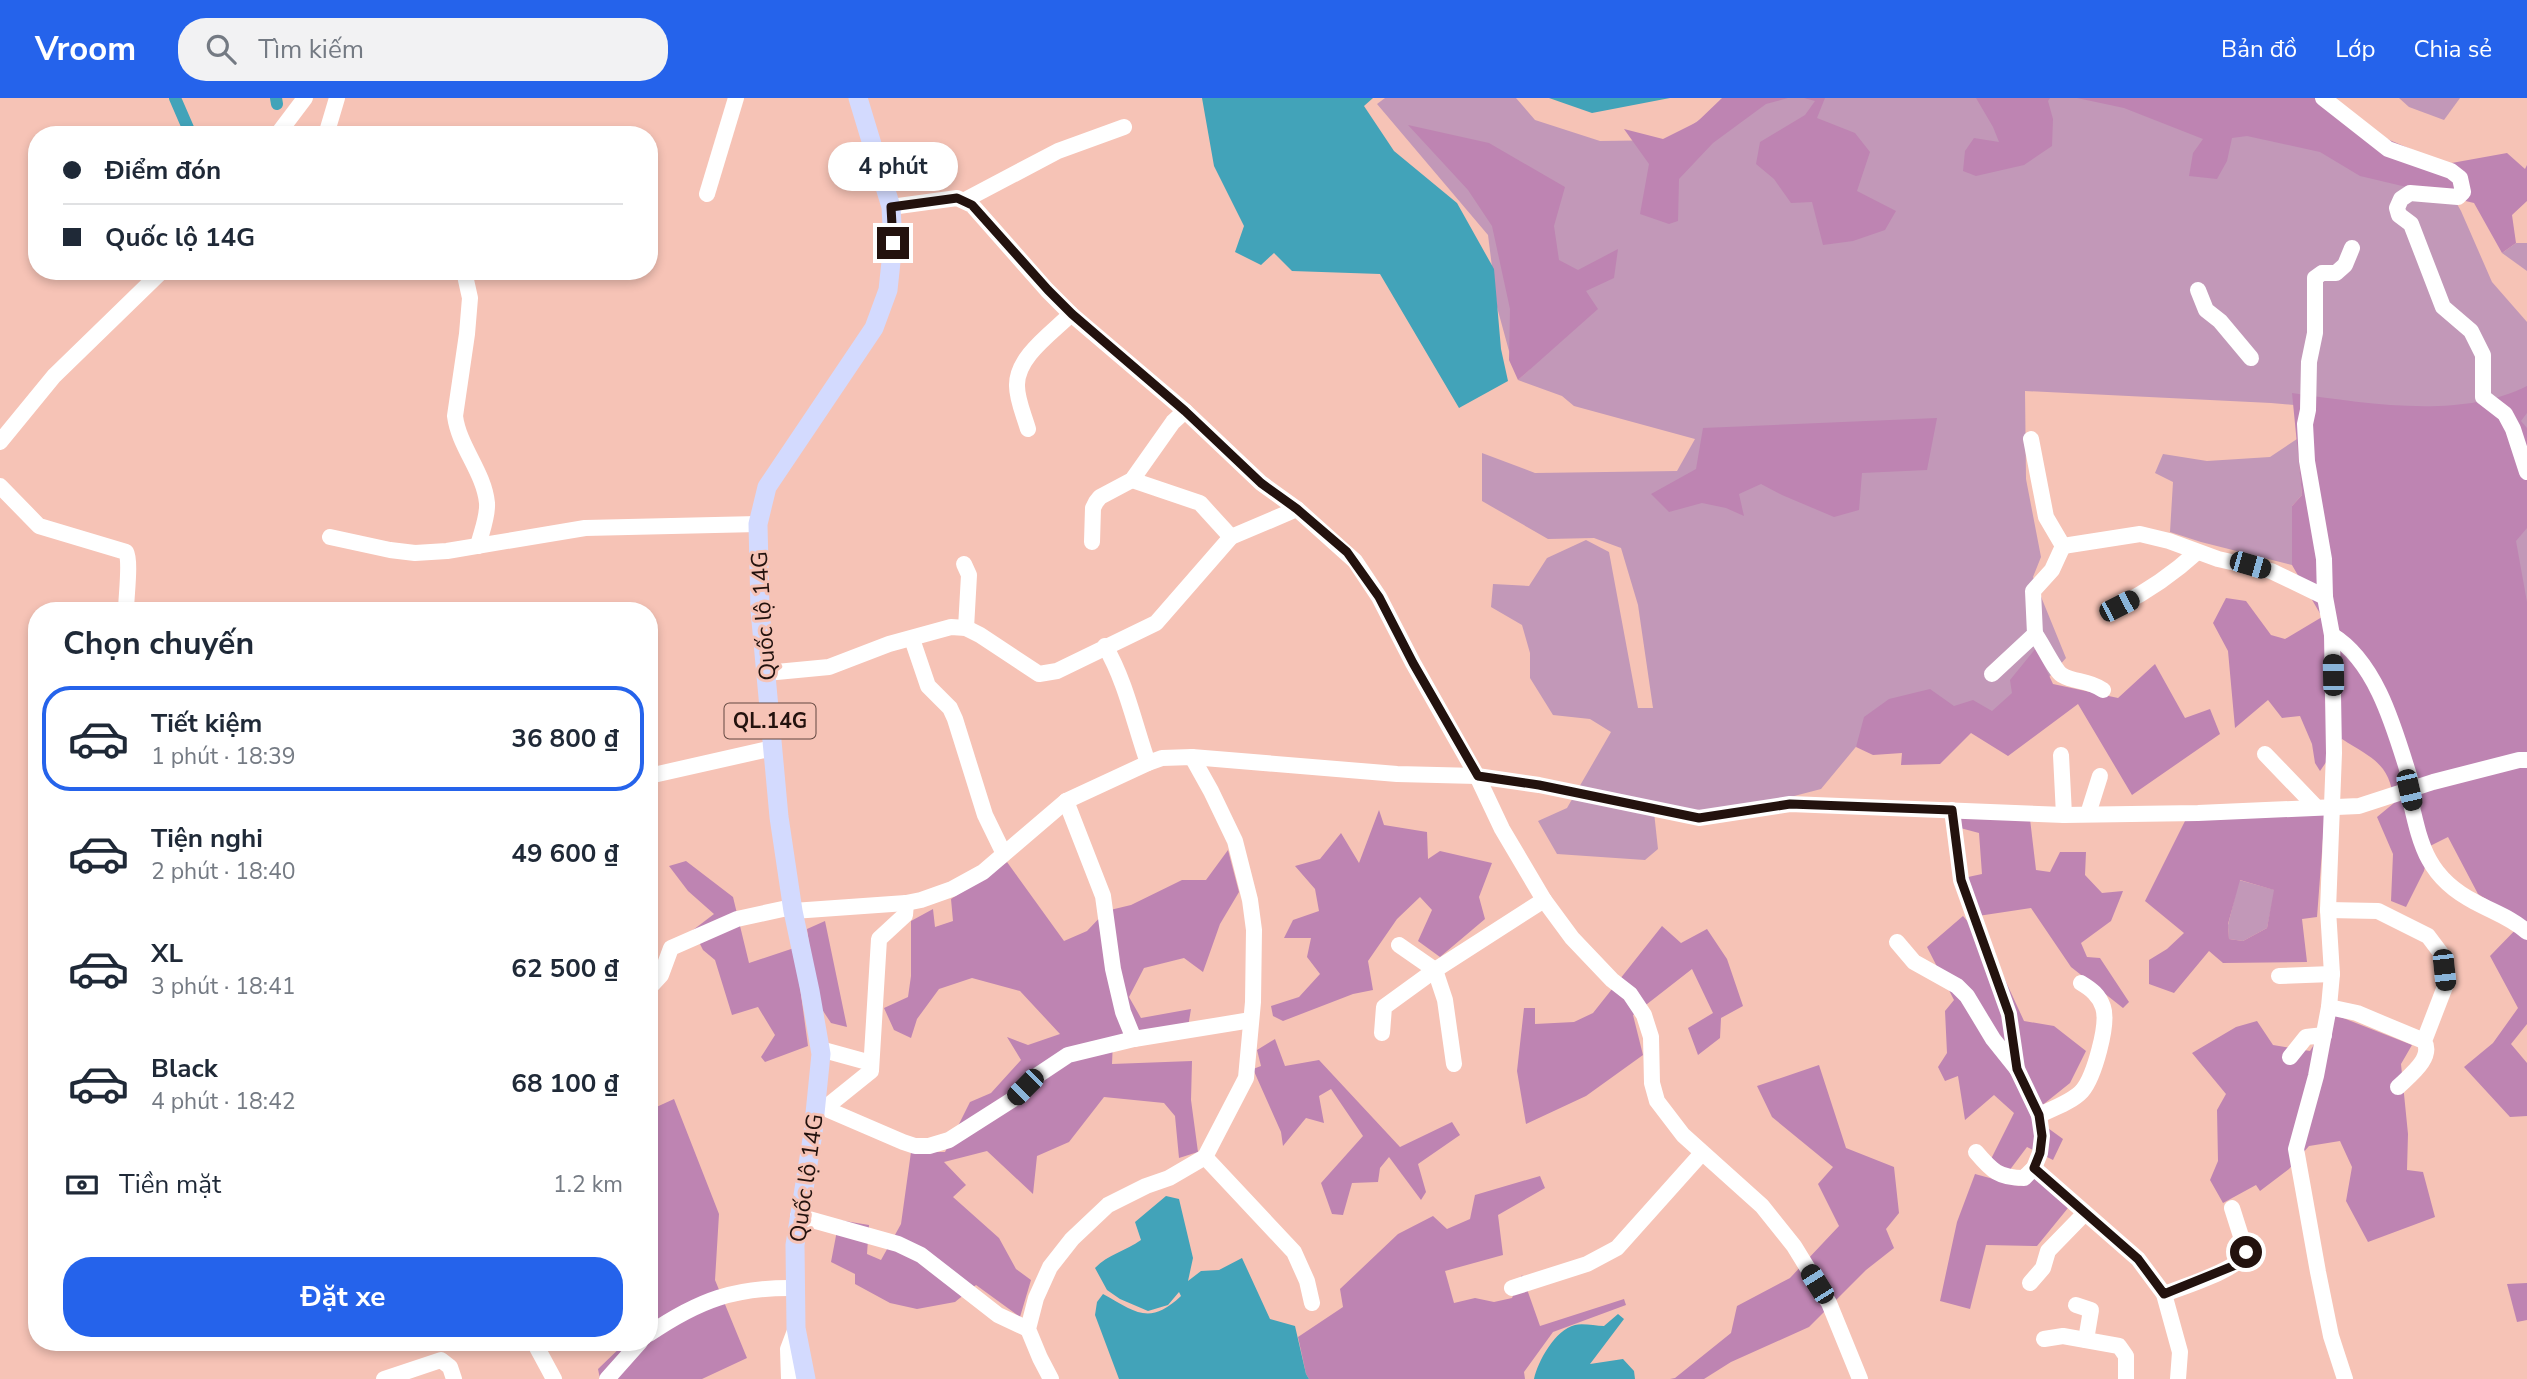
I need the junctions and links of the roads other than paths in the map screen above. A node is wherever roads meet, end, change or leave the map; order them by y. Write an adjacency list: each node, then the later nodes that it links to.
1 (305, 98): 6 (street)
2 (337, 98): 7 (street)
3 (736, 98): 9 (street)
4 (858, 98): 11 (main road, Quốc lộ 14G / QL.14G)
5 (2323, 98): 22 (street)
6 (284, 126)
7 (329, 126)
8 (1124, 127): 10 (street)
9 (707, 194)
10 (965, 200): 11 (street); 16 (street)
11 (891, 207): 26 (main road, Quốc lộ 14G / QL.14G)
12 (2352, 248): 34 (street)
13 (153, 280): 21 (street)
14 (466, 280): 30 (street)
15 (2198, 290): 17 (street)
16 (1072, 314): 18 (street); 19 (street)
17 (2251, 358)
18 (1185, 411): 23 (street); 25 (street)
19 (1028, 429)
20 (2031, 439): 31 (street)
21 (0, 442)
22 (2527, 472)
23 (1132, 480): 28 (street); 29 (street)
24 (0, 486): 35 (street)
25 (1297, 509): 28 (street); 52 (street)
26 (758, 524): 30 (street); 42 (main road, Quốc lộ 14G / QL.14G)
27 (330, 537): 30 (street)
28 (1231, 537): 41 (street)
29 (1092, 542)
30 (478, 546)
31 (2063, 546): 32 (street); 38 (street)
32 (2197, 552): 34 (street); 36 (street)
33 (964, 564): 37 (street)
34 (2325, 597): 39 (street)
35 (126, 602)
36 (2119, 606)
37 (966, 628): 40 (street); 41 (street)
38 (2035, 634): 43 (street); 44 (street)
39 (2332, 635): 54 (street); 56 (street)
40 (912, 639): 42 (street); 60 (street)
41 (1105, 646): 50 (street)
42 (766, 673): 45 (main road, Quốc lộ 14G / QL.14G)
43 (1992, 674)
44 (2103, 690)
45 (773, 748): 51 (street); 63 (main road, Quốc lộ 14G / QL.14G)
46 (2265, 754): 56 (street)
47 (2060, 755): 59 (street)
48 (1192, 757): 50 (street); 52 (street); 74 (street)
49 (2527, 760): 54 (street)
50 (1148, 763): 55 (street)
51 (658, 774)
52 (1478, 776): 57 (street); 61 (street)
53 (2100, 776): 58 (street)
54 (2411, 789): 56 (street); 65 (street)
55 (1066, 801): 60 (street); 77 (street)
56 (2324, 806): 58 (street); 64 (street)
57 (1952, 810): 59 (street); 83 (street)
58 (2088, 814): 59 (street)
59 (2064, 815)
60 (1003, 852): 62 (street)
61 (1544, 900): 68 (street); 88 (street)
62 (906, 903): 63 (street); 81 (street)
63 (793, 909): 71 (street); 79 (main road, Quốc lộ 14G / QL.14G)
64 (2328, 910): 69 (street); 78 (street)
65 (2527, 932)
66 (1897, 942): 83 (street)
67 (1399, 945): 68 (street)
68 (1435, 970): 75 (street); 82 (street)
69 (2332, 974): 70 (street); 73 (street)
70 (2279, 976)
71 (658, 978)
72 (2081, 983): 86 (street)
73 (2329, 1007): 76 (street); 78 (street)
74 (1251, 1020): 77 (street); 89 (street)
75 (1382, 1033)
76 (2324, 1035): 80 (street); 117 (street)
77 (1134, 1039): 85 (street)
78 (2424, 1041): 84 (street)
79 (820, 1049): 81 (street); 85 (main road, Quốc lộ 14G / QL.14G)
80 (2291, 1057)
81 (871, 1063): 85 (street)
82 (1454, 1064)
83 (2017, 1069): 86 (street)
84 (2398, 1087)
85 (821, 1106): 93 (main road, Quốc lộ 14G / QL.14G)
86 (2039, 1115): 90 (street)
87 (1976, 1152): 90 (street)
88 (1702, 1153): 96 (street); 114 (street)
89 (1205, 1157): 98 (street); 101 (street)
90 (2034, 1168): 92 (street)
91 (2232, 1208): 97 (street)
92 (2085, 1213): 94 (street); 97 (street)
93 (799, 1216): 95 (main road, Quốc lộ 14G / QL.14G); 101 (street)
94 (2030, 1283)
95 (795, 1288): 100 (main road, Quốc lộ 14G / QL.14G); 102 (street)
96 (1512, 1288)
97 (2164, 1294): 116 (street)
98 (1312, 1303)
99 (2076, 1305): 104 (street)
100 (796, 1328): 111 (street); 112 (main road, Quốc lộ 14G / QL.14G)
101 (1028, 1328): 113 (street)
102 (658, 1329)
103 (2044, 1339): 104 (street)
104 (2086, 1340): 115 (street)
105 (539, 1351): 109 (street)
106 (632, 1351): 110 (street)
107 (384, 1379): 108 (street)
108 (454, 1379)
109 (554, 1379)
110 (607, 1379)
111 (789, 1379)
112 (806, 1379)
113 (1051, 1379)
114 (1860, 1379)
115 (2126, 1379)
116 (2178, 1379)
117 (2345, 1379)

